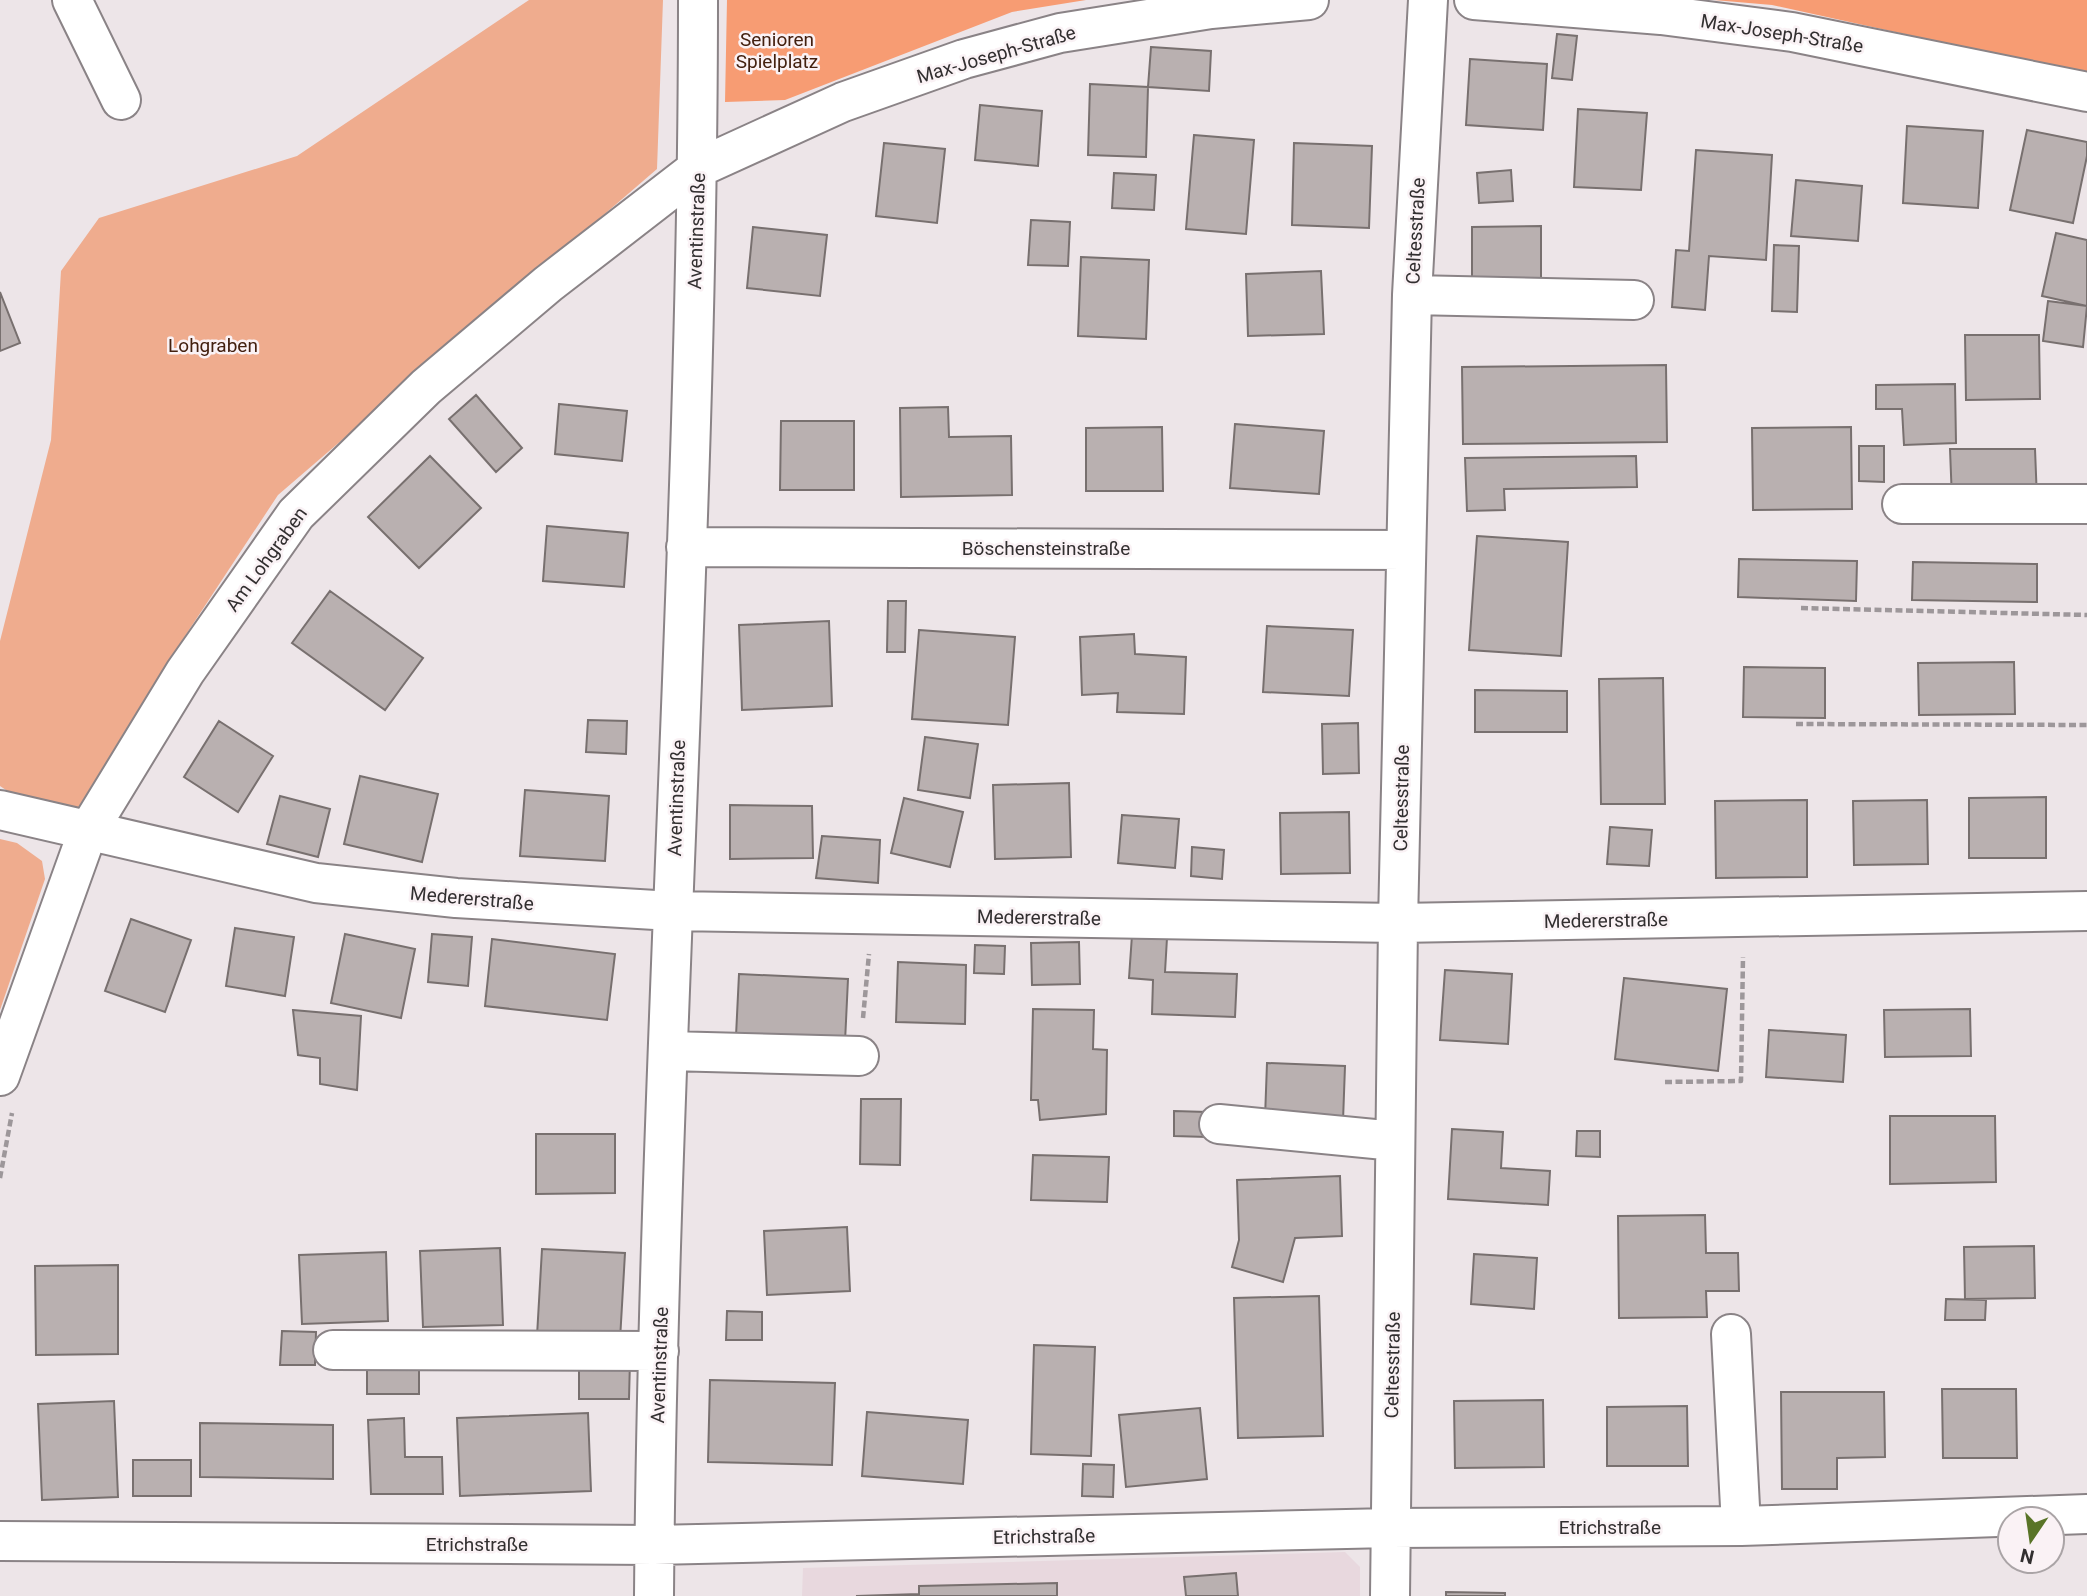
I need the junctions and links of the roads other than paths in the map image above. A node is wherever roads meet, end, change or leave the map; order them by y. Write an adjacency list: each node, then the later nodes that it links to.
1 (72, 0): 7 (street)
2 (698, 0): 8 (street, Aventinstraße)
3 (1309, 0): 8 (street, Max-Joseph-Straße)
4 (1428, 0): 9 (street, Celtesstraße)
5 (1474, 0): 6 (street, Max-Joseph-Straße)
6 (2087, 92)
7 (121, 100)
8 (698, 168): 13 (street, Aventinstraße); 16 (street, Am Lohgraben)
9 (1412, 295): 10 (street); 14 (street, Celtesstraße)
10 (1634, 300)
11 (1902, 504): 12 (street)
12 (2087, 504)
13 (686, 547): 14 (street, Böschensteinstraße); 17 (street, Aventinstraße)
14 (1406, 550): 19 (street, Celtesstraße)
15 (0, 810): 16 (street, Medererstraße)
16 (88, 831): 17 (street, Medererstraße); 22 (street, Am Lohgraben)
17 (672, 911): 19 (street, Medererstraße); 20 (street, Aventinstraße)
18 (2087, 911): 19 (street, Medererstraße)
19 (1398, 923): 24 (street, Celtesstraße)
20 (668, 1051): 21 (street); 27 (street, Aventinstraße)
21 (859, 1056)
22 (0, 1076)
23 (1219, 1124): 24 (street)
24 (1395, 1140): 30 (street, Celtesstraße)
25 (1731, 1334): 29 (street)
26 (333, 1350): 27 (street)
27 (659, 1351): 32 (street, Aventinstraße)
28 (2087, 1514): 29 (street, Etrichstraße)
29 (1741, 1526): 30 (street, Etrichstraße)
30 (1390, 1528): 32 (street, Etrichstraße); 34 (street, Celtesstraße)
31 (0, 1541): 32 (street, Etrichstraße)
32 (654, 1545): 33 (street, Aventinstraße)
33 (654, 1596)
34 (1390, 1596)

